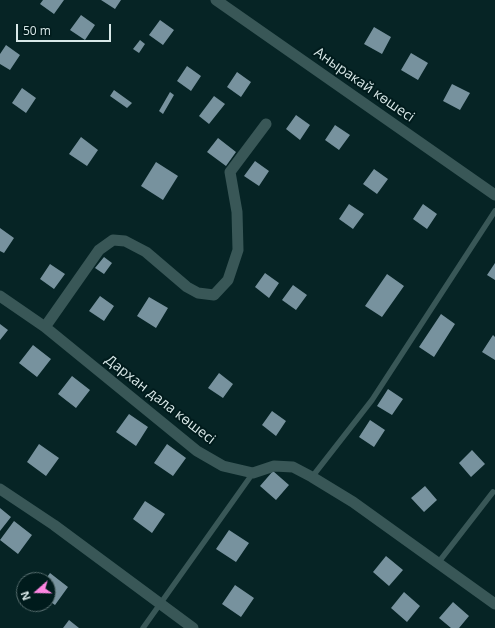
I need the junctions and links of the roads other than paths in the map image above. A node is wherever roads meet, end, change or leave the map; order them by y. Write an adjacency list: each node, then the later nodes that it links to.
1 (216, 0): 3 (street, Аныракай көшесі)
2 (266, 124): 6 (street)
3 (495, 195)
4 (495, 211): 8 (lane)
5 (0, 296): 6 (street, Дархан дала көшесі)
6 (45, 327): 7 (street, Дархан дала көшесі)
7 (253, 473): 8 (street); 12 (lane)
8 (312, 477): 11 (street)
9 (0, 489): 12 (street)
10 (493, 492): 11 (lane)
11 (438, 563): 13 (street)
12 (159, 604): 14 (lane); 15 (street)
13 (495, 604)
14 (143, 628)
15 (194, 628)

